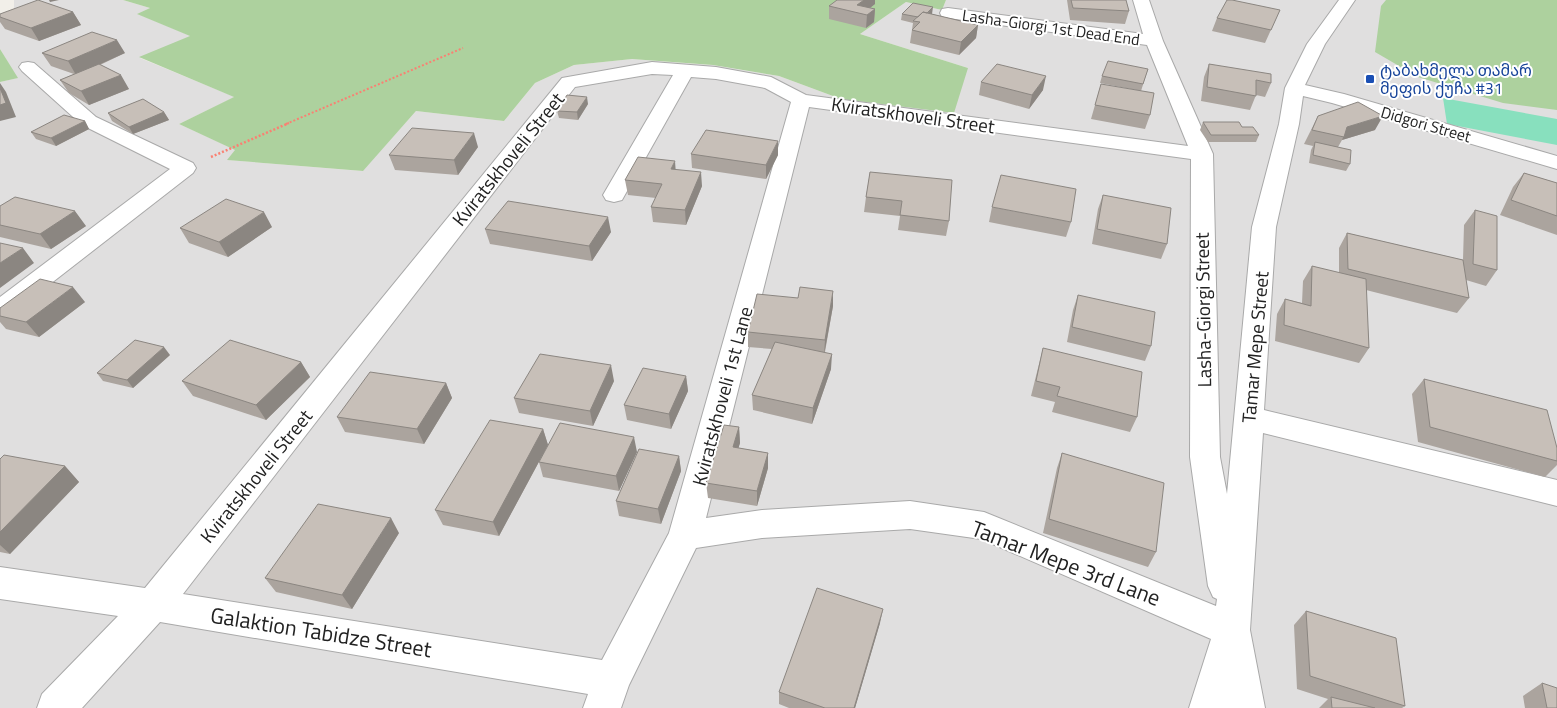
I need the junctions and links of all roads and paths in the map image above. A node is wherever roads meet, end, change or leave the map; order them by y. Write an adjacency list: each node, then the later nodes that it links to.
1 (1142, 0): 4 (street, Lasha-Giorgi Street)
2 (1348, 0): 8 (street, Tamar Mepe Street)
3 (948, 13): 4 (street, Lasha-Giorgi 1st Dead End)
4 (1154, 41): 10 (street, Lasha-Giorgi Street)
5 (463, 48): 12 (path)
6 (28, 67): 12 (street)
7 (684, 71): 9 (street, Kviratskhoveli Street); 13 (street); 19 (street, Kviratskhoveli Street)
8 (1294, 88): 11 (street, Didgori Street); 15 (street, Tamar Mepe Street)
9 (801, 100): 10 (street, Kviratskhoveli Street); 17 (street, Kviratskhoveli 1st Lane)
10 (1202, 154): 20 (street, Lasha-Giorgi Street)
11 (1557, 163)
12 (185, 168): 14 (street)
13 (614, 195)
14 (0, 310)
15 (1249, 418): 16 (street); 20 (street, Tamar Mepe Street)
16 (1557, 493)
17 (685, 535): 20 (street, Tamar Mepe 3rd Lane); 21 (street, Kviratskhoveli 1st Lane)
18 (0, 583): 19 (street, Galaktion Tabidze Street)
19 (153, 605): 21 (street, Galaktion Tabidze Street); 22 (street, Kviratskhoveli Street)
20 (1232, 630): 23 (street, Tamar Mepe Street); 24 (street)
21 (607, 694)
22 (56, 708)
23 (1208, 708)
24 (1246, 708)

